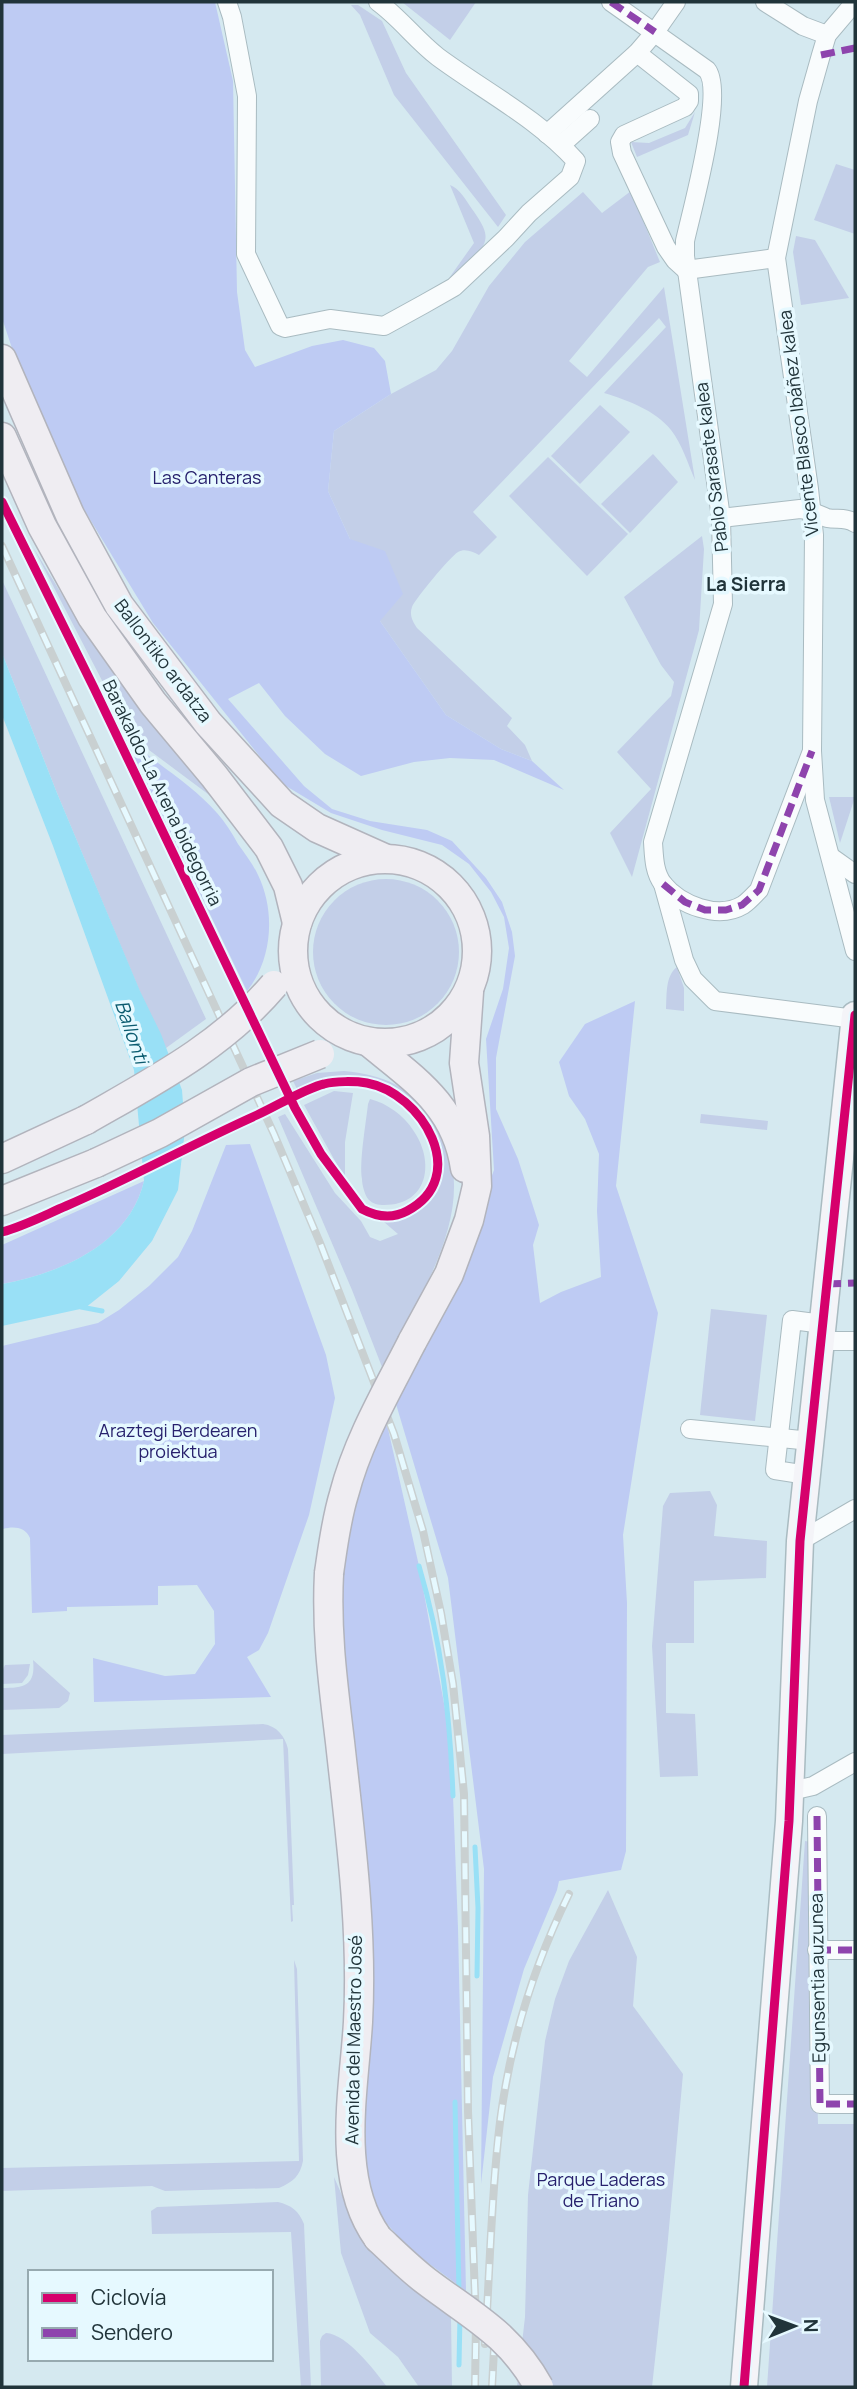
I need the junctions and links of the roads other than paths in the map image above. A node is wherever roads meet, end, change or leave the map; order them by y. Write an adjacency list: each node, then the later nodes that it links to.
1 (227, 2): 11 (street)
2 (378, 2): 11 (street)
3 (611, 2): 7 (street, Pablo Sarasate kalea)
4 (676, 2): 7 (street)
5 (765, 2): 8 (street)
6 (855, 2): 8 (street)
7 (656, 30): 9 (street); 13 (street, Pablo Sarasate kalea)
8 (827, 36): 12 (street, Vicente Blasco Ibáñez kalea)
9 (637, 53): 11 (street); 13 (street)
10 (590, 119): 11 (street)
11 (554, 139)
12 (776, 258): 13 (street); 16 (street, Vicente Blasco Ibáñez kalea)
13 (686, 270): 17 (street, Pablo Sarasate kalea)
14 (2, 359): 21 (main road, Ballontiko ardatza)
15 (2, 437): 24 (main road, Ballontiko ardatza)
16 (812, 510): 17 (street); 18 (street); 19 (street, Vicente Blasco Ibáñez kalea)
17 (721, 518): 23 (street, Pablo Sarasate kalea)
18 (855, 523)
19 (812, 751): 20 (street, Vicente Blasco Ibáñez kalea); 23 (street)
20 (831, 857): 22 (street); 25 (street, Vicente Blasco Ibáñez kalea)
21 (384, 858): 24 (main road); 26 (main road)
22 (855, 874)
23 (663, 884): 27 (street, Pablo Sarasate kalea)
24 (295, 935): 28 (main road); 29 (main road, bridge)
25 (855, 951)
26 (469, 991): 28 (main road); 32 (main road, Avenida del Maestro José)
27 (855, 1018): 30 (street)
28 (363, 1041): 31 (main road, bridge); 32 (main road)
29 (2, 1159)
30 (846, 1186): 33 (street)
31 (2, 1201)
32 (468, 1220): 47 (main road, Avenida del Maestro José, bridge)
33 (822, 1333): 34 (street); 36 (street); 37 (street)
34 (855, 1341)
35 (690, 1429): 36 (street)
36 (779, 1438): 37 (street); 38 (street)
37 (811, 1441): 38 (street)
38 (807, 1475): 40 (street)
39 (855, 1509): 40 (street)
40 (800, 1541): 42 (street)
41 (855, 1762): 42 (street)
42 (791, 1791): 48 (street)
43 (817, 1816): 44 (street, Egunsentia auzunea)
44 (817, 1950): 45 (street); 46 (street, Egunsentia auzunea)
45 (855, 1950)
46 (855, 2104)
47 (539, 2387)
48 (744, 2387)

